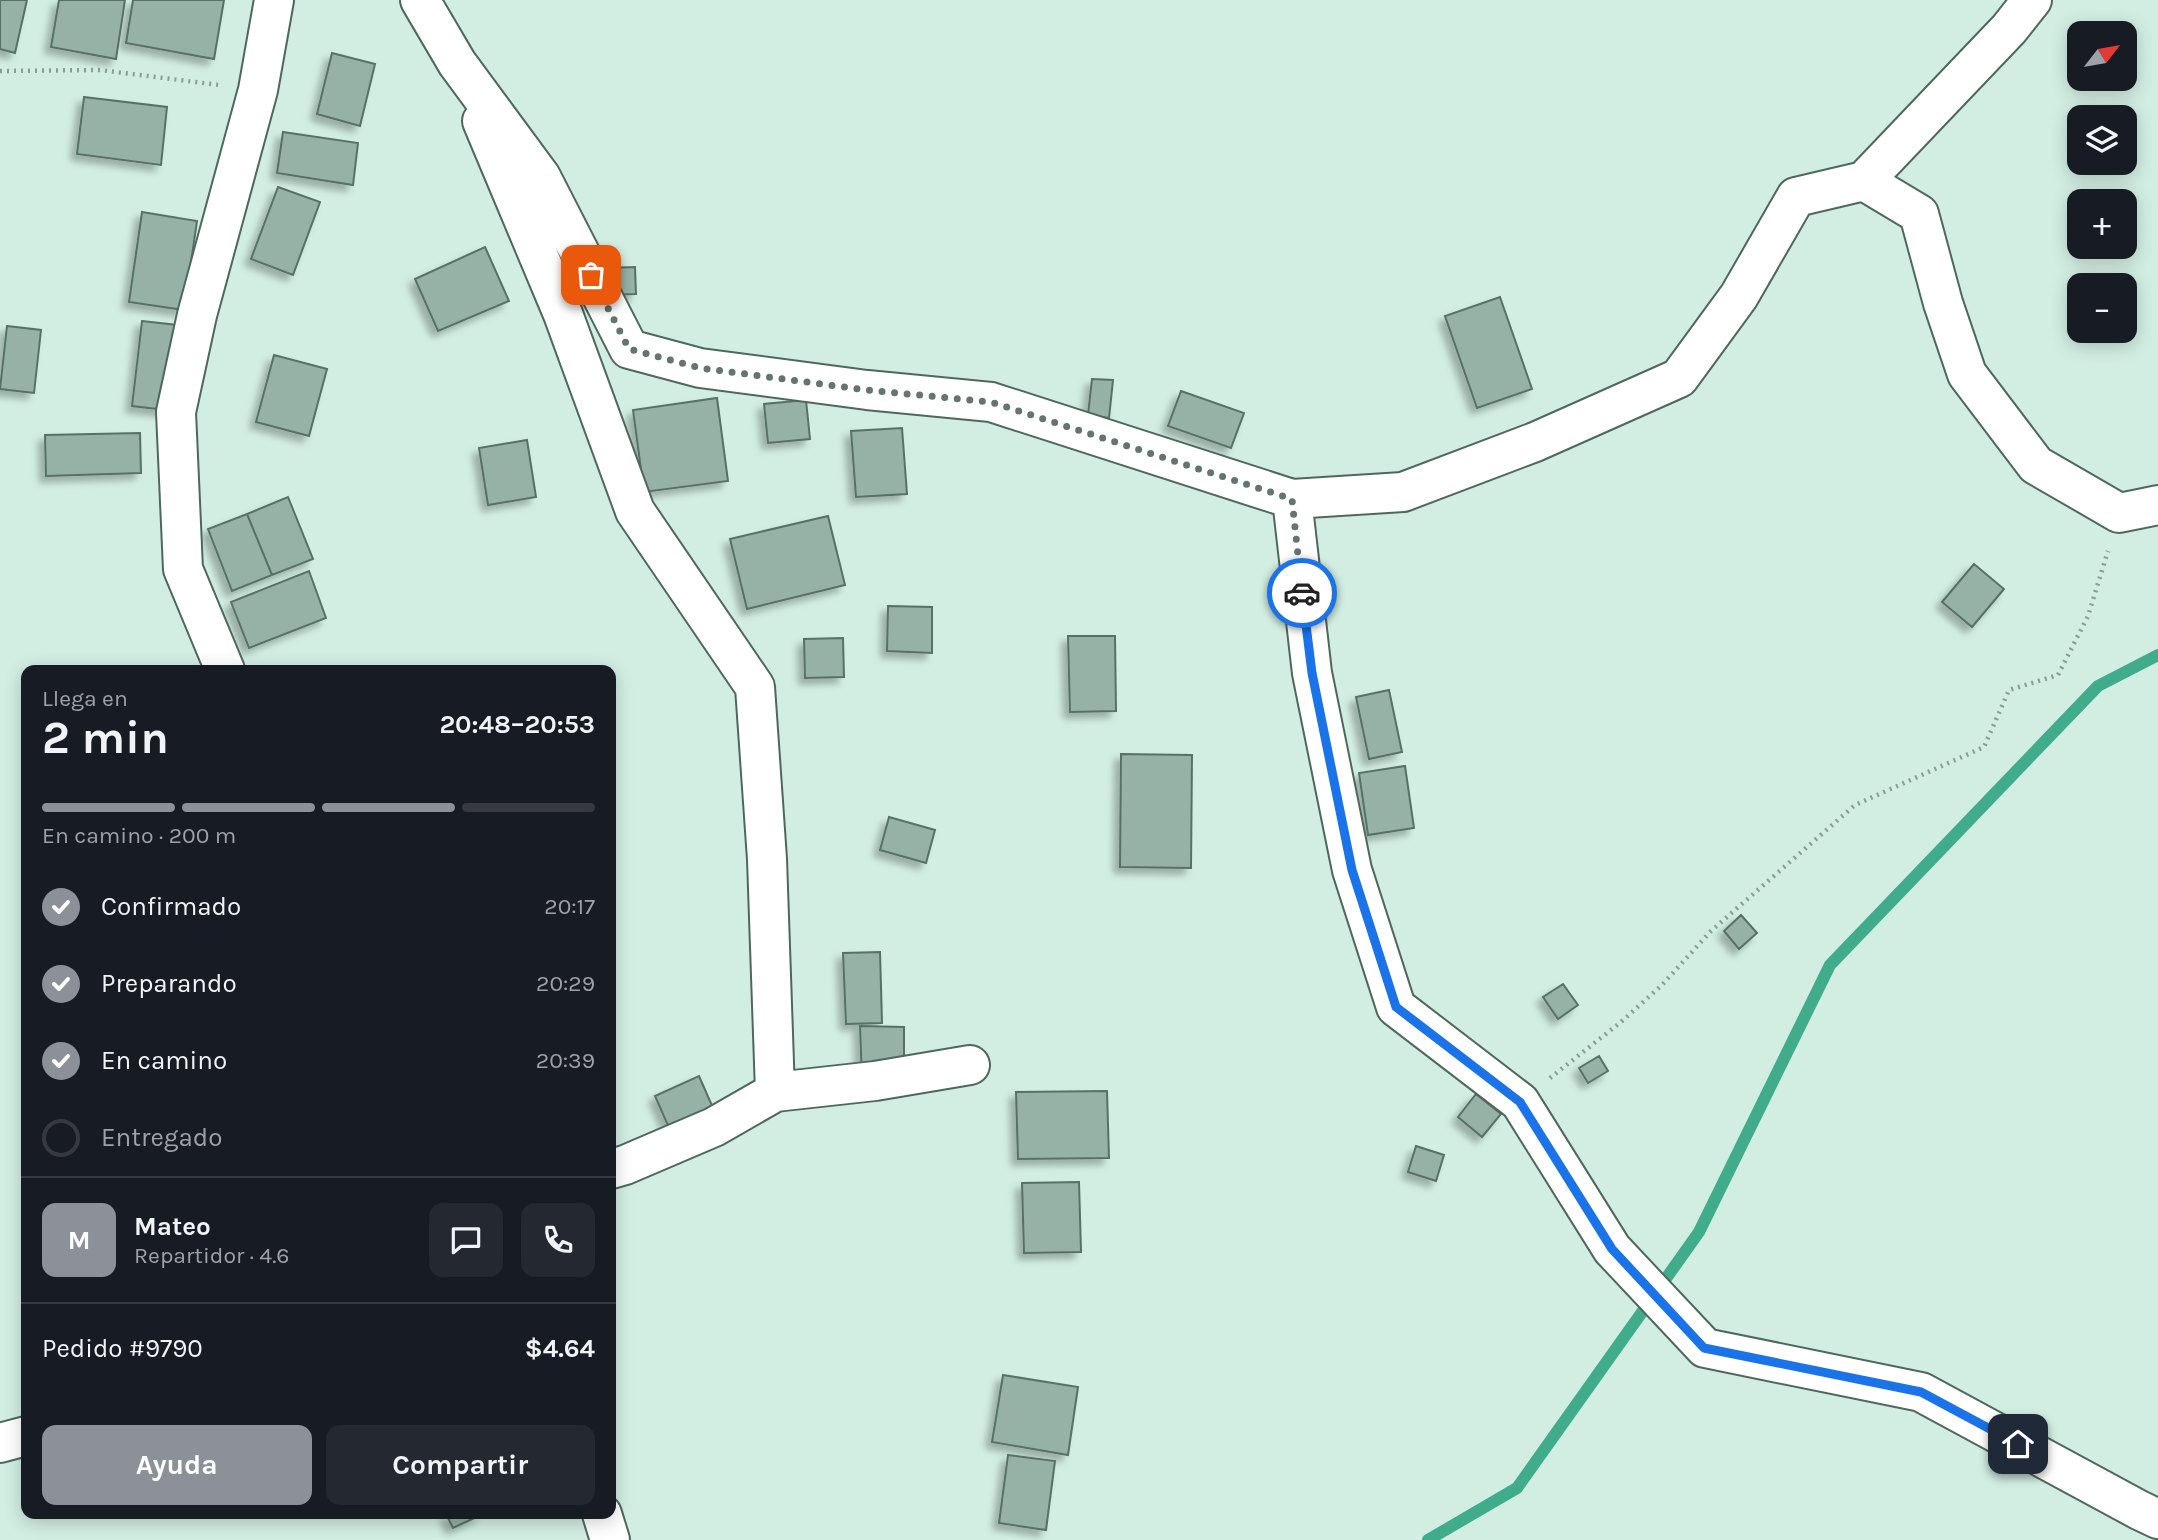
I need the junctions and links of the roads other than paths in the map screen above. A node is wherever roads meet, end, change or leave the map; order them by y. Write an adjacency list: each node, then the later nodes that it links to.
1 (274, 0): 8 (street)
2 (420, 0): 4 (street)
3 (2032, 0): 5 (street)
4 (457, 64): 6 (street); 10 (street)
5 (1864, 181): 6 (street); 7 (street)
6 (1292, 499): 15 (street)
7 (2158, 505)
8 (223, 665)
9 (970, 1065): 10 (street)
10 (775, 1092): 11 (street)
11 (616, 1168)
12 (21, 1437): 13 (street)
13 (0, 1443)
14 (604, 1519): 16 (street)
15 (2158, 1519)
16 (610, 1540)

